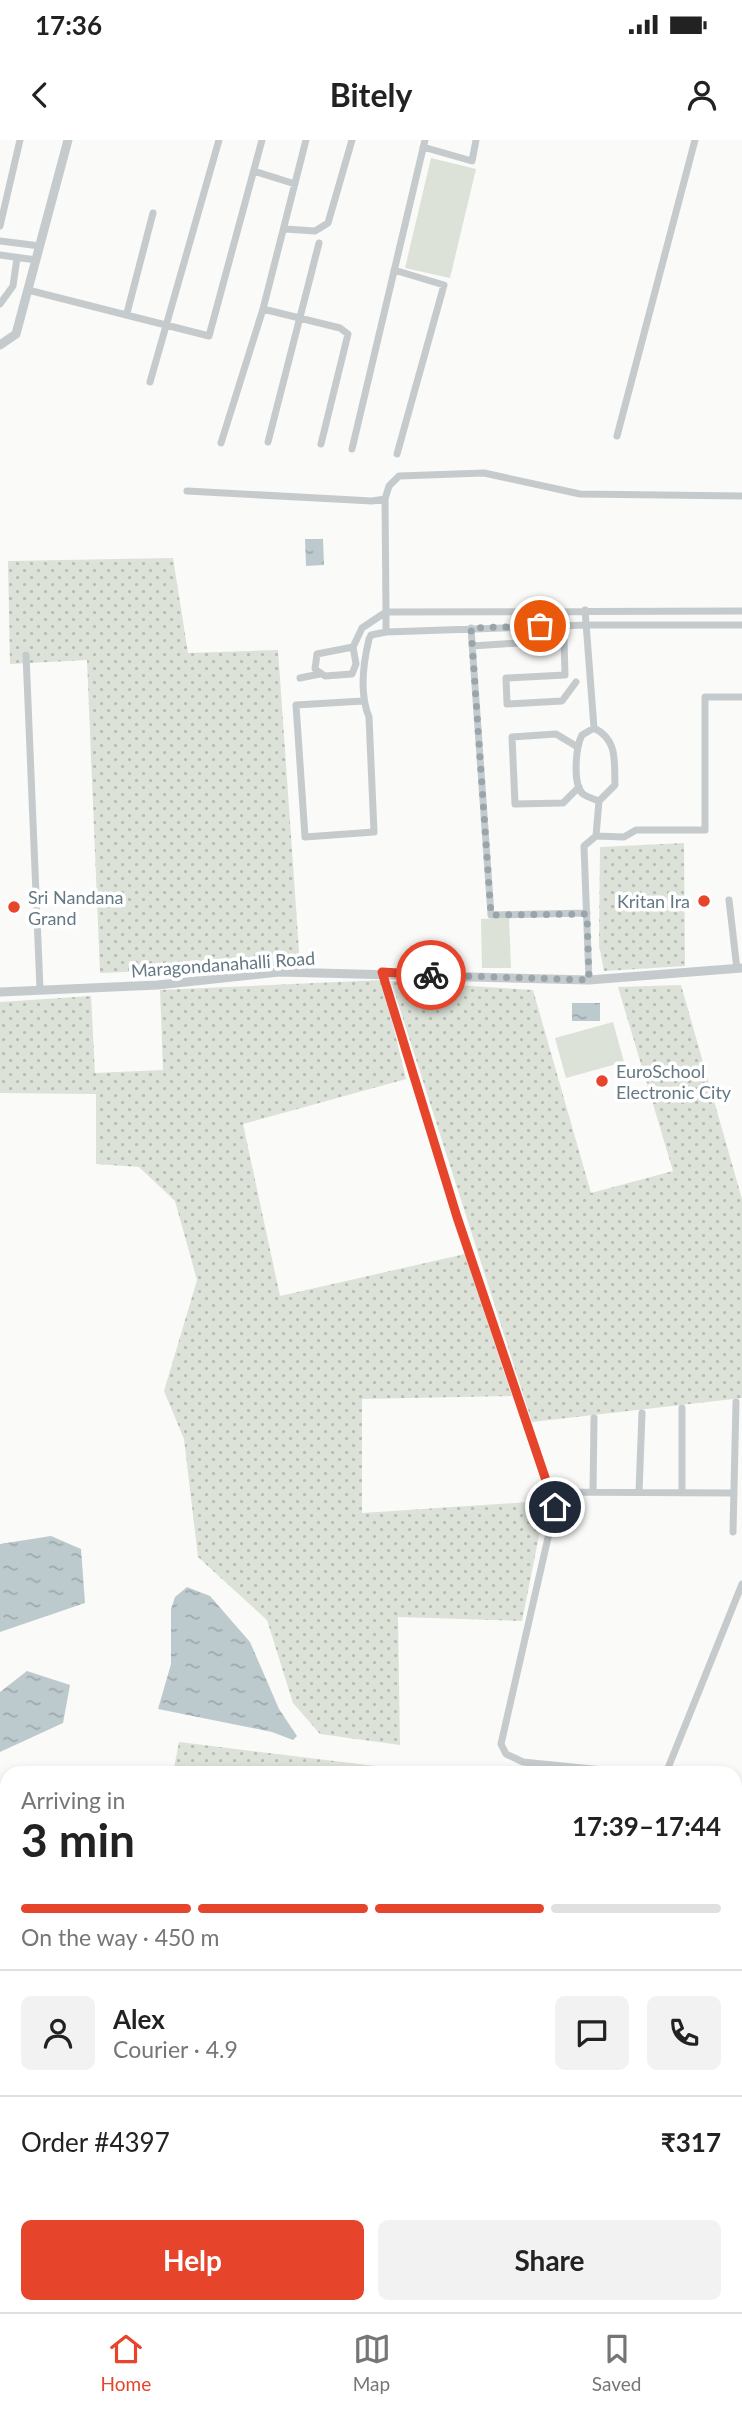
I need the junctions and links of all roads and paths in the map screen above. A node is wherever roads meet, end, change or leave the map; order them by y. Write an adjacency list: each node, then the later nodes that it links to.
1 (20, 140): 13 (street)
2 (68, 140): 17 (street)
3 (219, 140): 27 (street)
4 (262, 140): 10 (street)
5 (306, 140): 11 (street)
6 (352, 140): 14 (street)
7 (476, 140): 9 (street)
8 (695, 140): 30 (street)
9 (424, 144): 21 (street)
10 (254, 171): 11 (street); 27 (street)
11 (295, 184): 14 (street)
12 (152, 213): 25 (street)
13 (0, 226)
14 (285, 229): 24 (street)
15 (0, 241): 17 (street)
16 (319, 243): 26 (street)
17 (40, 246): 20 (street)
18 (0, 256): 19 (street)
19 (17, 260): 20 (street); 23 (street)
20 (35, 264): 22 (street)
21 (394, 270): 34 (street); 35 (street)
22 (28, 290): 25 (street); 28 (street)
23 (0, 304)
24 (263, 309): 26 (street); 32 (street)
25 (127, 313): 27 (street)
26 (300, 318): 31 (street); 33 (street)
27 (167, 327): 29 (street)
28 (0, 345)
29 (150, 382)
30 (617, 436)
31 (268, 442)
32 (220, 443)
33 (321, 444)
34 (352, 449)
35 (397, 454)
36 (187, 491): 38 (street)
37 (742, 496): 38 (street)
38 (385, 499): 41 (street)
39 (585, 610): 40 (street); 41 (street); 42 (street)
40 (742, 611)
41 (386, 612): 45 (street); 47 (street)
42 (586, 625): 43 (street); 44 (street); 53 (street)
43 (742, 625)
44 (471, 628): 45 (street); 46 (street)
45 (386, 632): 55 (street)
46 (472, 646): 50 (street); 62 (street)
47 (353, 647): 49 (street); 49 (street)
48 (26, 655): 66 (street)
49 (320, 674): 51 (street)
50 (565, 675): 52 (street); 52 (street)
51 (300, 678)
52 (576, 682): 53 (street)
53 (591, 682): 56 (street)
54 (742, 697): 60 (street)
55 (363, 701): 55 (street)
56 (594, 728): 57 (street); 59 (street)
57 (576, 746): 58 (street); 58 (street)
58 (579, 787): 59 (street)
59 (599, 801): 60 (street)
60 (596, 836): 62 (street)
61 (729, 900): 63 (street)
62 (587, 914): 65 (street)
63 (739, 968): 65 (street, Maragondanahalli Road)
64 (382, 972): 65 (street, Maragondanahalli Road); 66 (street, Maragondanahalli Road); 72 (street)
65 (589, 980)
66 (40, 989): 67 (street, Maragondanahalli Road)
67 (0, 992)
68 (736, 1402): 76 (street)
69 (682, 1408): 75 (street)
70 (642, 1413): 74 (street)
71 (594, 1418): 73 (street)
72 (550, 1492): 73 (street); 79 (street)
73 (593, 1492): 74 (street)
74 (639, 1492): 75 (street)
75 (682, 1493): 76 (street)
76 (734, 1493): 77 (street)
77 (733, 1532)
78 (742, 1584): 80 (street)
79 (563, 1766)
80 (669, 1766)

